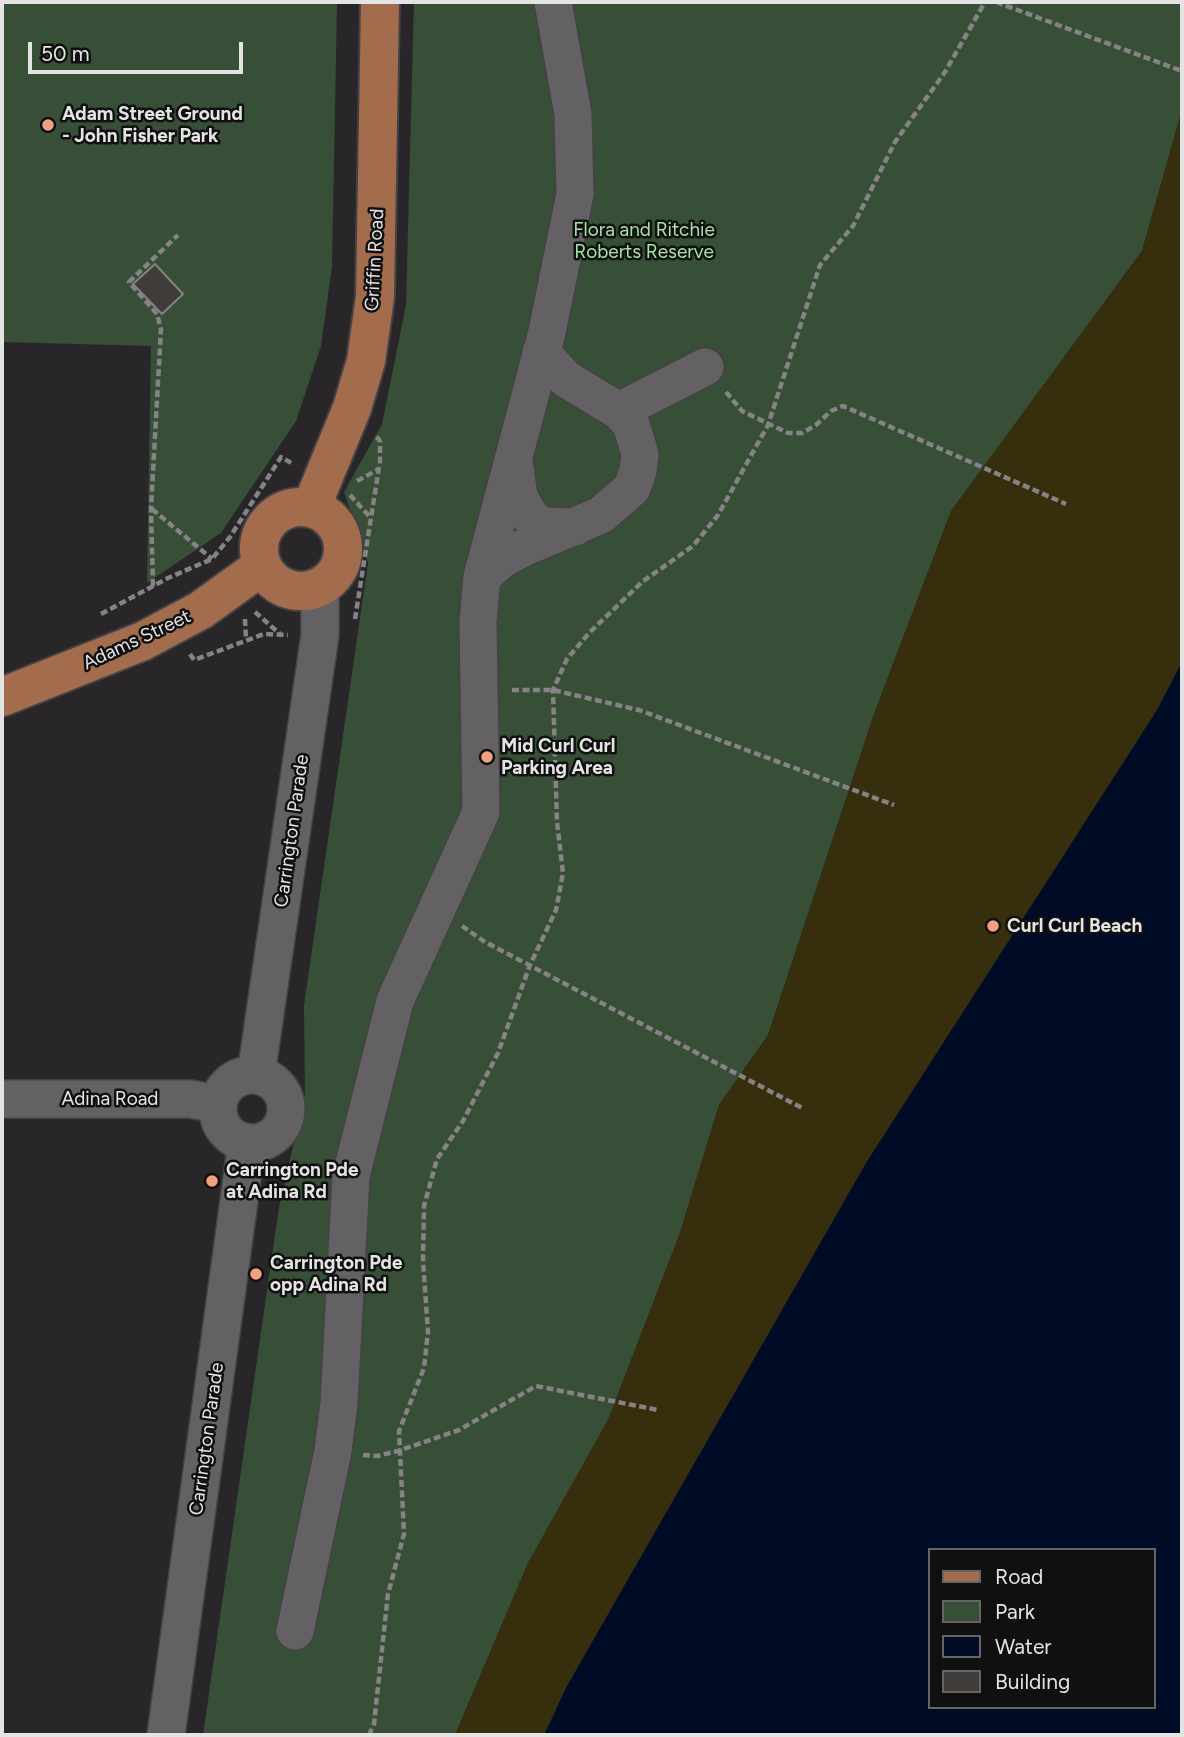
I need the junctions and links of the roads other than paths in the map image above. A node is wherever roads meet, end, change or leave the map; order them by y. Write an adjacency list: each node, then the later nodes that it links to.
1 (380, 2): 7 (main road, Griffin Road)
2 (553, 2): 3 (street)
3 (541, 352): 5 (street); 6 (street)
4 (705, 367): 5 (street)
5 (619, 411): 8 (street)
6 (513, 451): 8 (street); 10 (street)
7 (311, 508): 9 (main road); 11 (main road)
8 (575, 527): 10 (street)
9 (262, 566): 11 (main road); 12 (main road, Adams Street)
10 (482, 577): 17 (street)
11 (320, 586): 13 (street, Carrington Parade)
12 (2, 696)
13 (256, 1075): 15 (street); 16 (street)
14 (2, 1099): 15 (street, Adina Road)
15 (218, 1104): 16 (street)
16 (247, 1143): 18 (street, Carrington Parade)
17 (295, 1631)
18 (166, 1735)

